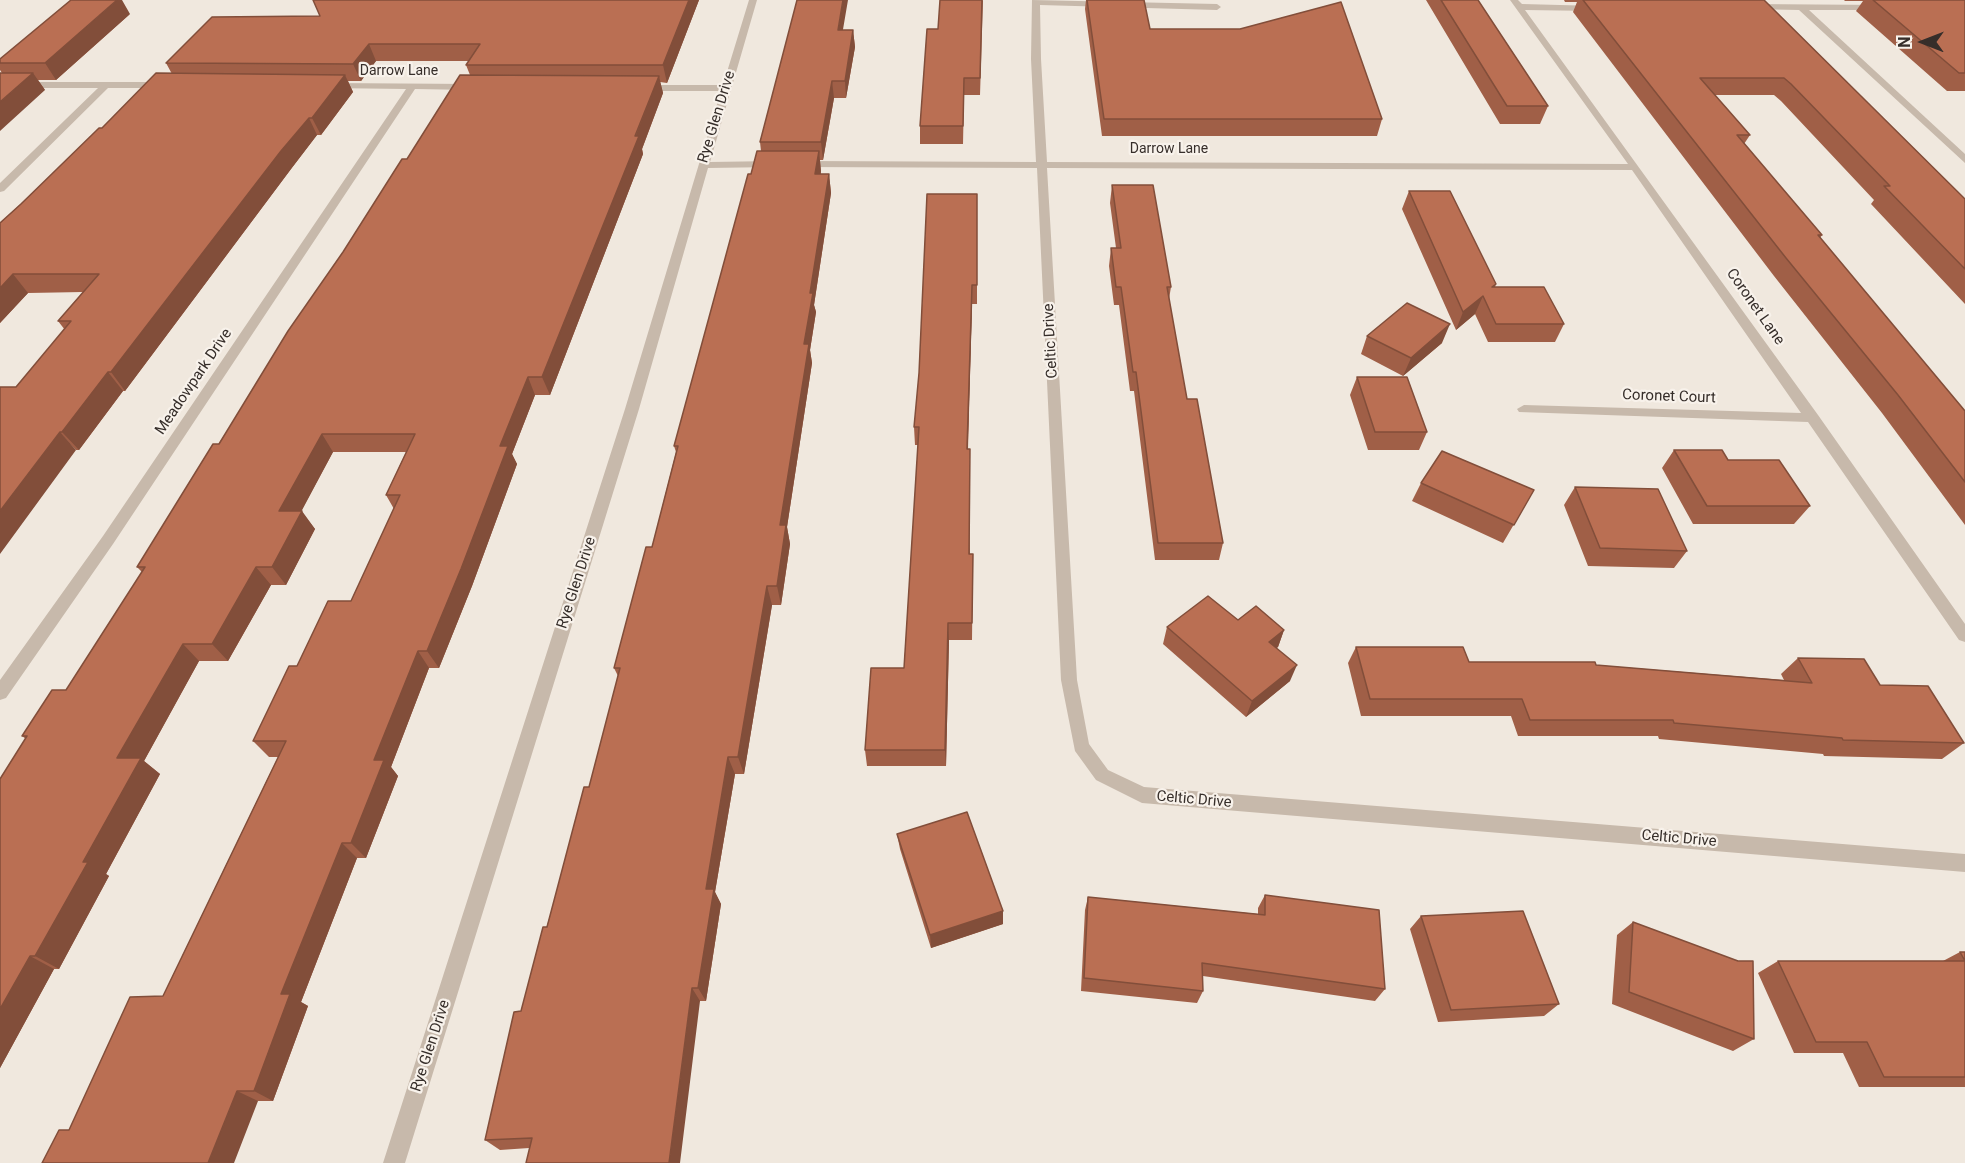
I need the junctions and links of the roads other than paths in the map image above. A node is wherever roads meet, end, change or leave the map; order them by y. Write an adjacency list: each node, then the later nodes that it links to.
1 (753, 0): 16 (street, Rye Glen Drive)
2 (1036, 1): 5 (street); 20 (street, Celtic Drive)
3 (1517, 3): 7 (street); 22 (street, Coronet Lane)
4 (1895, 6): 6 (street)
5 (1217, 7)
6 (1801, 7): 8 (street); 17 (street)
7 (1600, 8)
8 (1741, 8)
9 (0, 85): 10 (street)
10 (106, 85): 11 (street); 23 (street)
11 (176, 85)
12 (318, 86): 13 (street, Darrow Lane)
13 (413, 86): 14 (street, Darrow Lane); 27 (street, Meadowpark Drive)
14 (482, 87)
15 (633, 87): 16 (street)
16 (726, 88): 21 (street, Rye Glen Drive)
17 (1965, 160)
18 (784, 164): 21 (street)
19 (796, 164): 20 (street, Darrow Lane)
20 (1041, 164): 22 (street, Darrow Lane); 28 (street, Celtic Drive)
21 (703, 165): 29 (street, Rye Glen Drive)
22 (1635, 167): 25 (street, Coronet Lane)
23 (0, 189)
24 (1524, 409): 25 (street, Coronet Court)
25 (1813, 418): 26 (street, Coronet Lane)
26 (1965, 636)
27 (0, 693)
28 (1965, 862)
29 (394, 1163)

